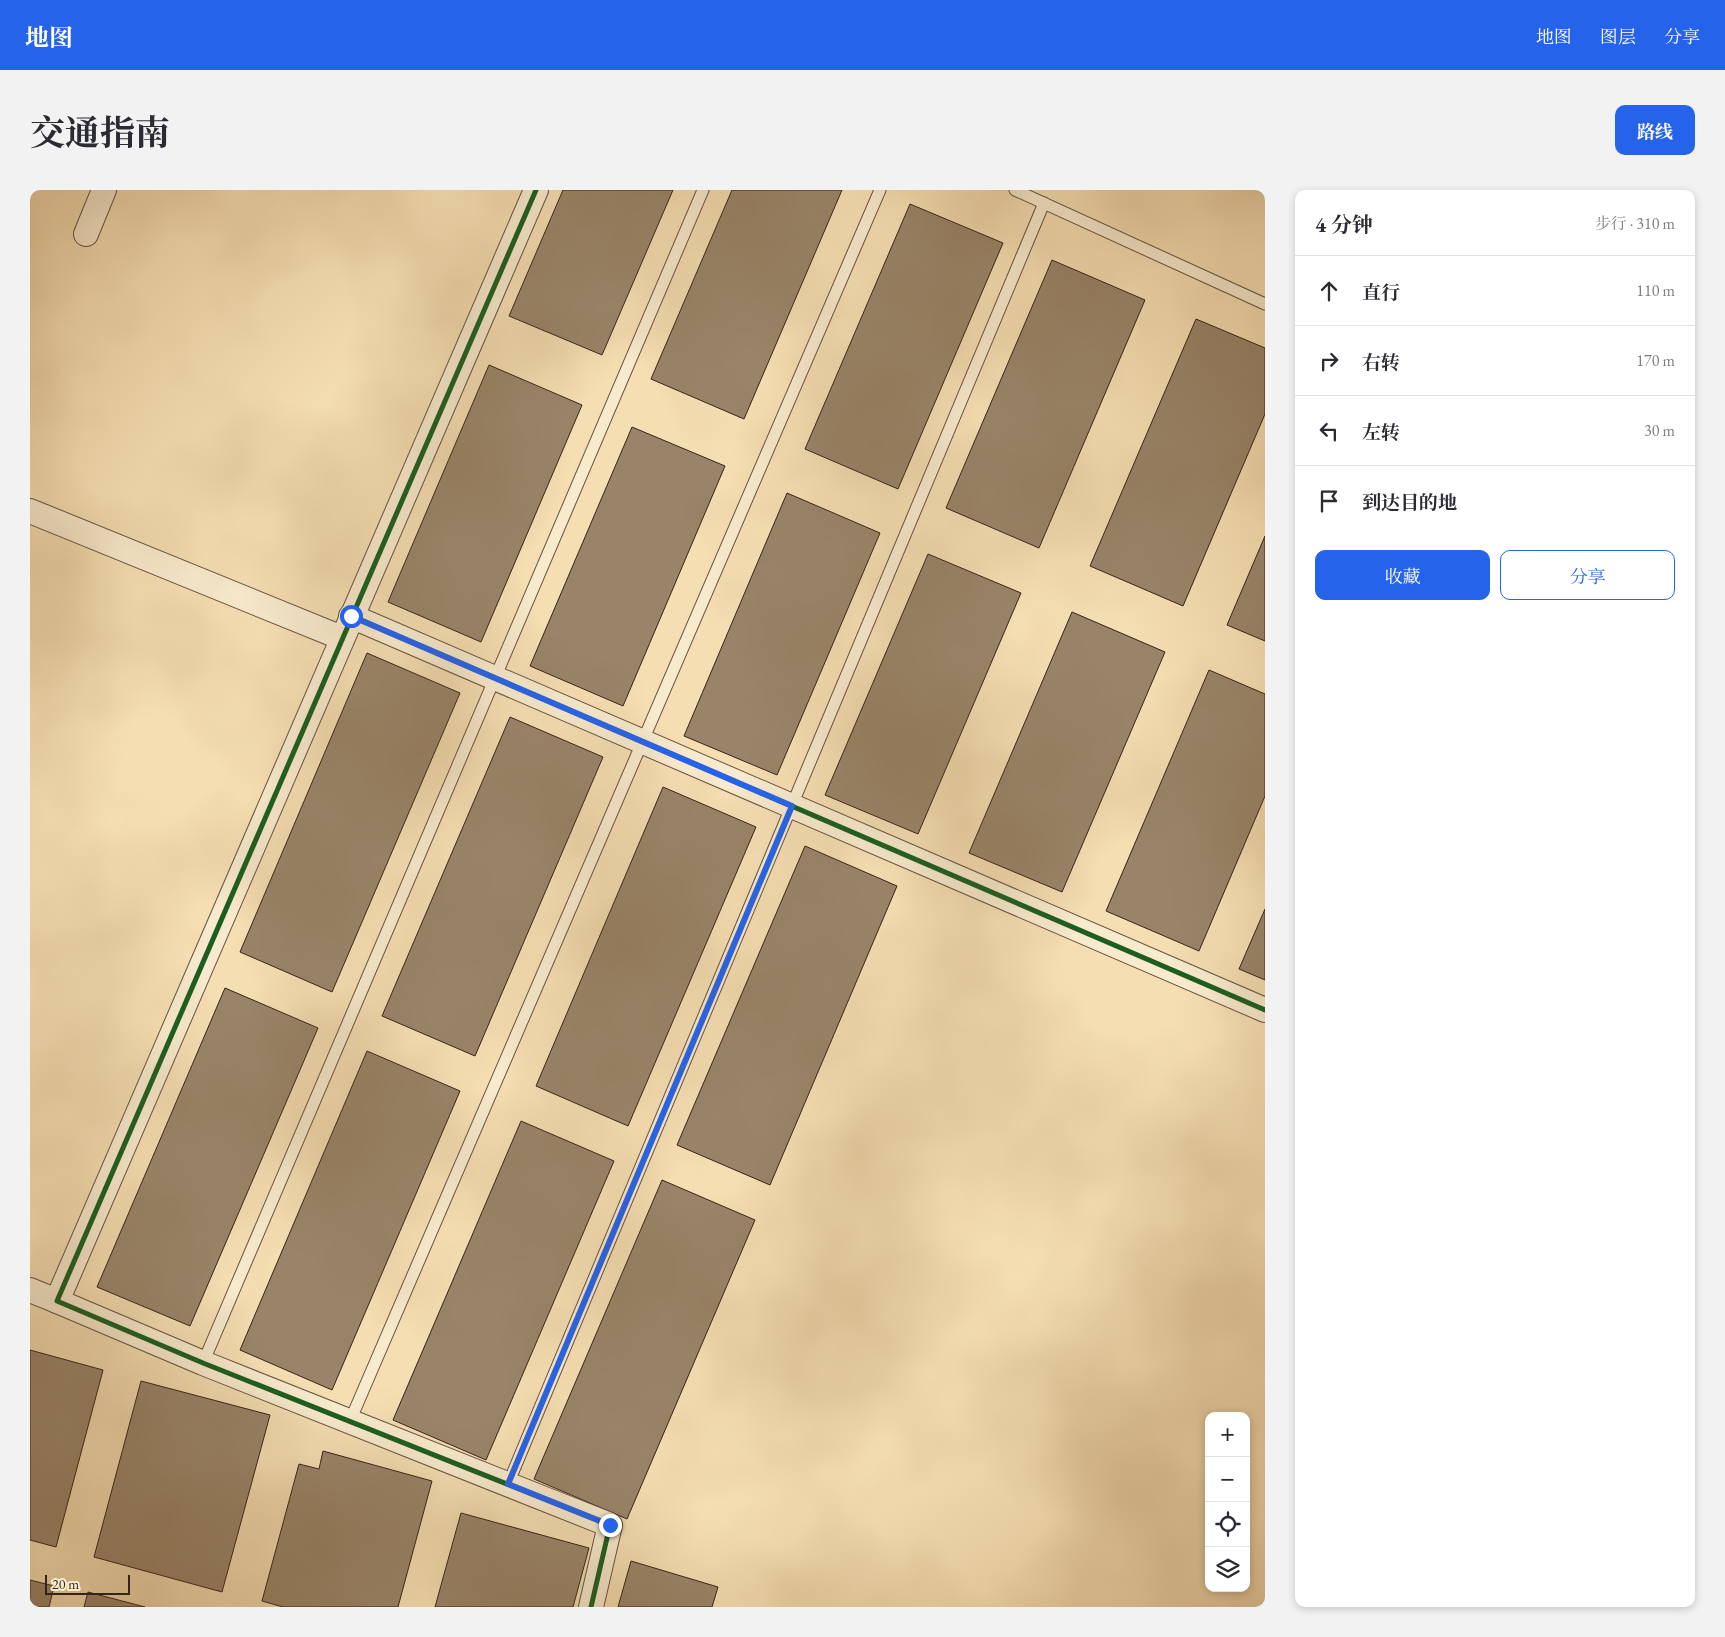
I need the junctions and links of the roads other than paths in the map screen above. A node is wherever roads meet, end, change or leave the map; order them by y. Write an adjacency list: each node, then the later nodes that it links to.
1 (104, 190): 7 (street)
2 (536, 190): 10 (street)
3 (703, 190): 12 (lane)
4 (880, 190): 13 (lane)
5 (1015, 190): 6 (lane)
6 (1044, 203): 8 (lane); 14 (lane)
7 (86, 234)
8 (1265, 304)
9 (30, 511): 11 (street)
10 (351, 616): 11 (street); 12 (street)
11 (342, 638): 17 (street)
12 (495, 678): 13 (street); 18 (lane)
13 (642, 742): 14 (street); 19 (lane)
14 (792, 806): 15 (street); 20 (lane)
15 (1265, 1010)
16 (30, 1290): 17 (street)
17 (57, 1300): 18 (street)
18 (203, 1363): 19 (street)
19 (350, 1422): 20 (street)
20 (508, 1484): 21 (street)
21 (591, 1607)

